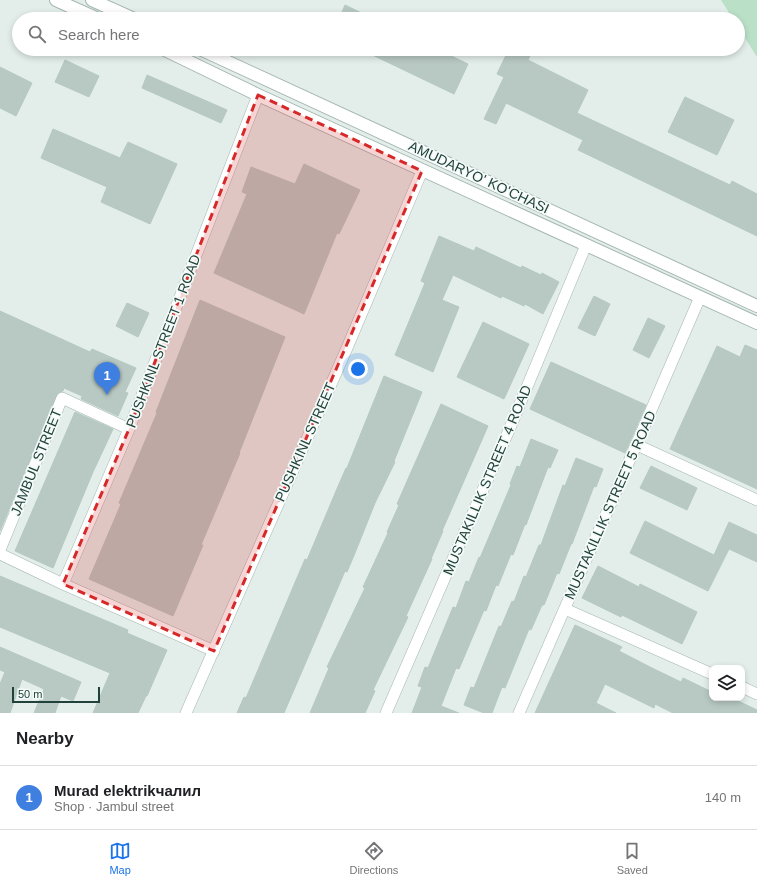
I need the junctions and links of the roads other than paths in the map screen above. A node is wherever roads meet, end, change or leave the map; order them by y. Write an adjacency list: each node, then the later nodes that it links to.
1 (56, 0): 3 (street)
2 (92, 0): 4 (street)
3 (83, 12)
4 (119, 12)
5 (177, 56): 7 (street)
6 (215, 56): 8 (street, AMUDARYO' KO'CHASI)
7 (258, 95): 9 (street); 14 (street, PUSHKINL STREET 1 ROAD)
8 (429, 154): 9 (street); 12 (street, AMUDARYO' KO'CHASI)
9 (422, 170): 10 (street); 21 (street, PUSHKINL STREET)
10 (586, 246): 11 (street); 26 (street, MUSTAKILLIK STREET 4 ROAD)
11 (700, 296): 13 (street); 15 (street, MUSTAKILLIK STREET 5 ROAD)
12 (757, 306)
13 (757, 323)
14 (129, 429): 17 (street, JAMBUL STREET); 19 (street, PUSHKINL STREET 1 ROAD)
15 (637, 445): 16 (street); 20 (street, MUSTAKILLIK STREET 5 ROAD)
16 (757, 500)
17 (0, 550)
18 (0, 554): 19 (street)
19 (63, 584): 21 (street)
20 (565, 609): 22 (street); 27 (street, MUSTAKILLIK STREET 5 ROAD)
21 (214, 651): 25 (street, PUSHKINL STREET)
22 (709, 673)
23 (745, 689): 24 (street)
24 (757, 694)
25 (186, 713)
26 (386, 713)
27 (519, 713)

